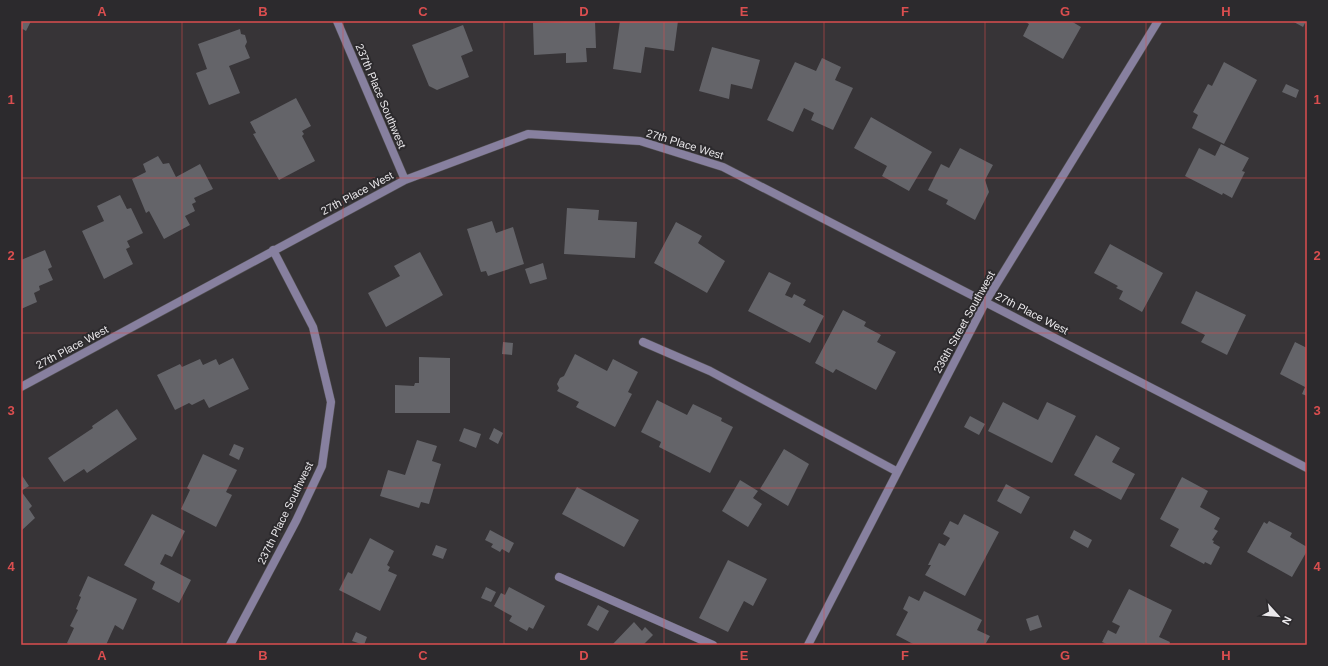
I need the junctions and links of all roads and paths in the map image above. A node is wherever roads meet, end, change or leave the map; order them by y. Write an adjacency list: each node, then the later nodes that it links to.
1 (337, 21): 3 (street, 237th Place Southwest)
2 (1158, 21): 5 (street, 236th Street Southwest)
3 (405, 180): 4 (street, 27th Place West); 5 (street, 27th Place West)
4 (274, 250): 7 (street, 27th Place West); 11 (street, 237th Place Southwest)
5 (986, 301): 8 (street, 27th Place West); 9 (street, 236th Street Southwest)
6 (643, 342): 9 (street)
7 (21, 387)
8 (1307, 468)
9 (896, 471): 13 (street, 236th Street Southwest)
10 (559, 577): 12 (street)
11 (230, 645)
12 (713, 645)
13 (808, 645)

